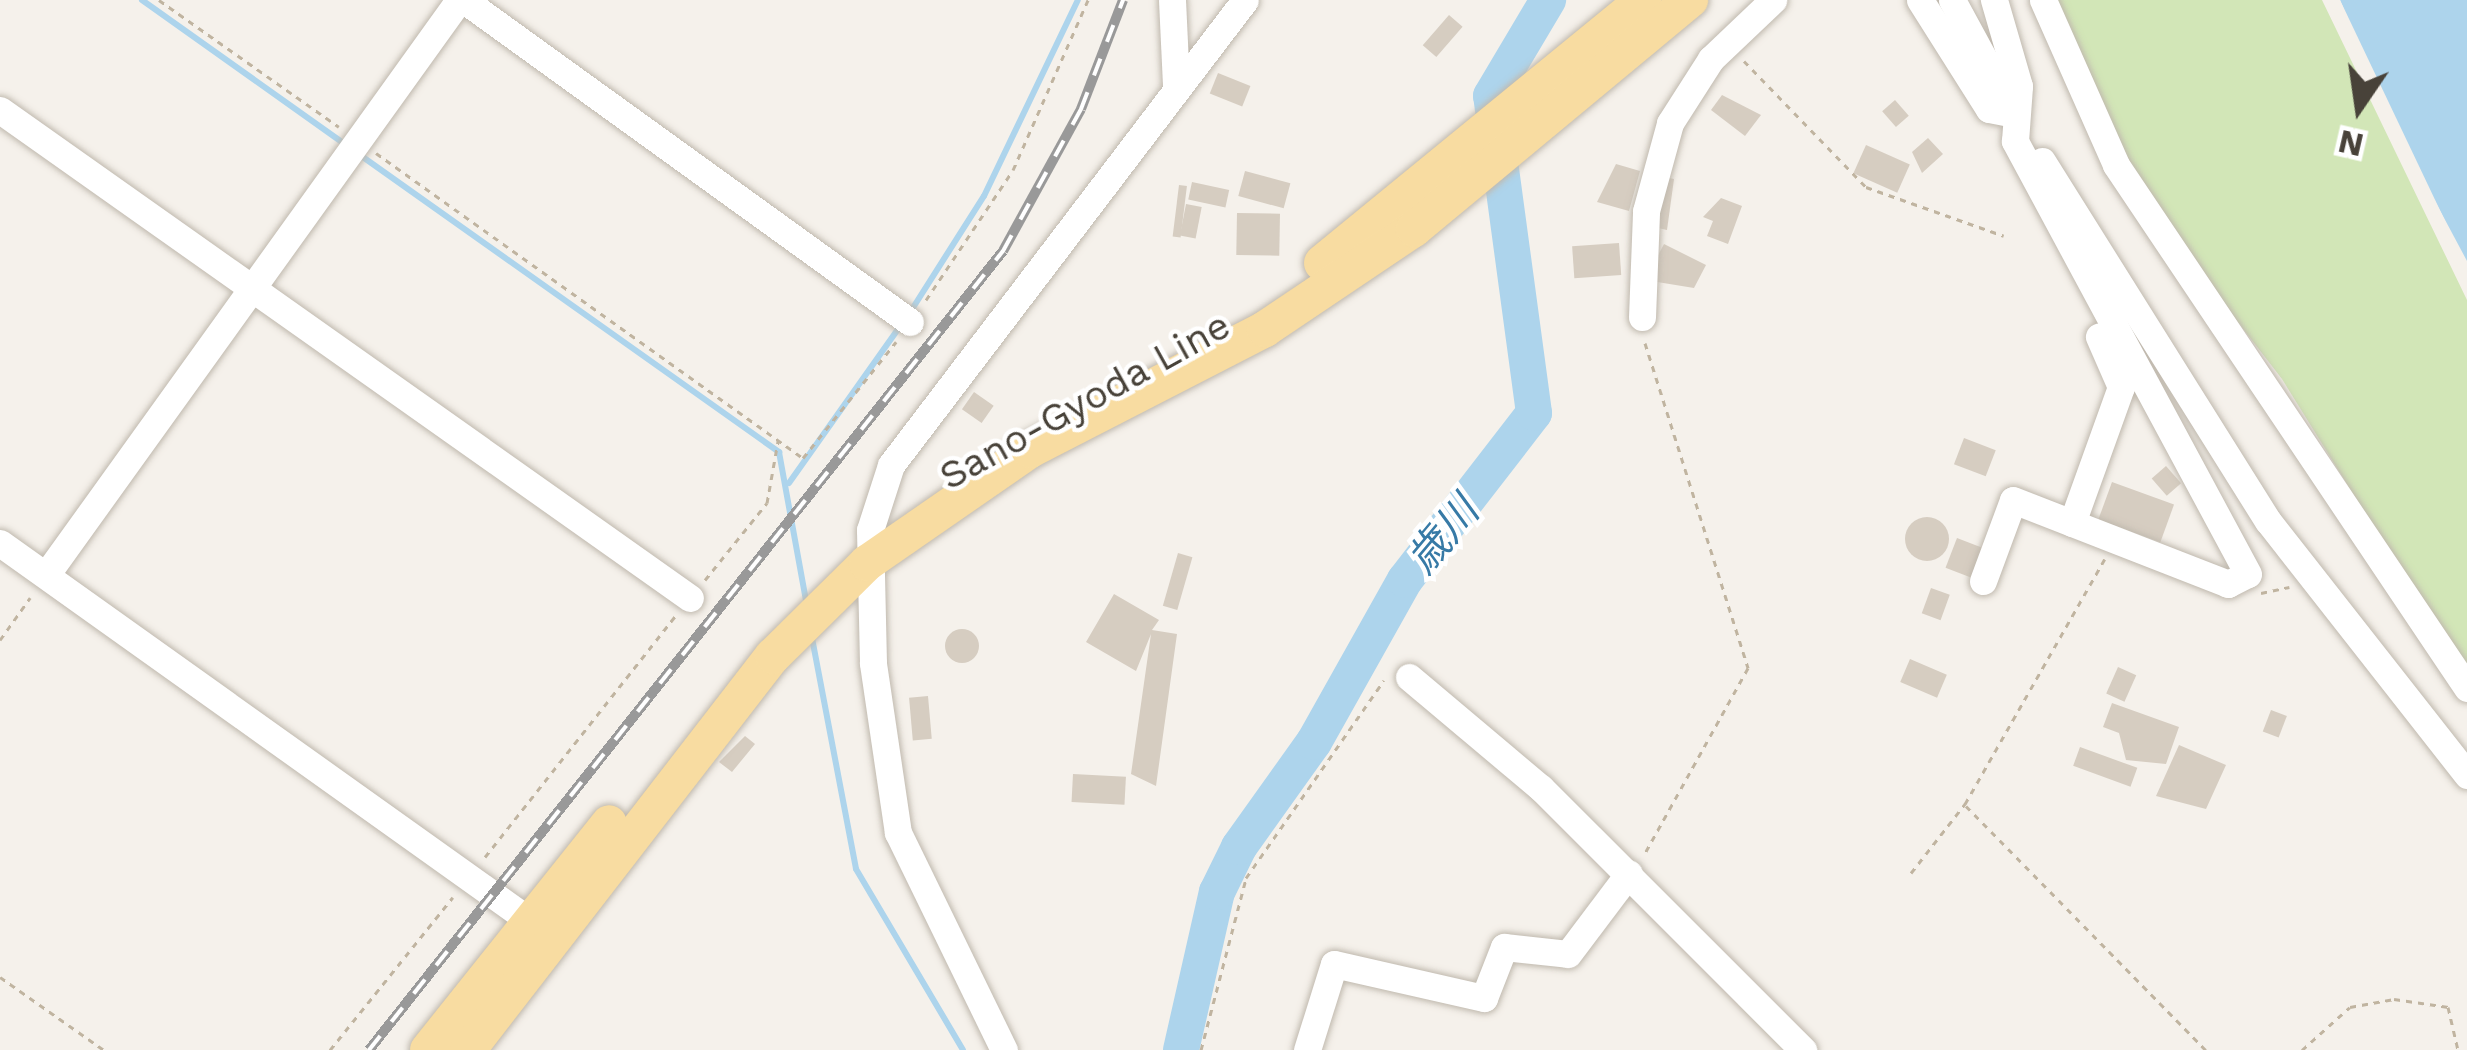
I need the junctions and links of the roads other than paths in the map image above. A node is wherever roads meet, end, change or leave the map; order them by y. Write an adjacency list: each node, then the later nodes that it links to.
1 (461, 0): 16 (street); 18 (street)
2 (1172, 0): 11 (street)
3 (1245, 0): 11 (street)
4 (1643, 0): 14 (main road)
5 (1690, 0): 14 (main road)
6 (1773, 0): 17 (street)
7 (1920, 0): 13 (street)
8 (1952, 0): 13 (street)
9 (1994, 0): 13 (street)
10 (2043, 0): 26 (street)
11 (1176, 85): 21 (street)
12 (0, 110): 16 (street)
13 (2014, 113): 15 (street); 27 (street)
14 (1447, 184): 21 (main road, Sano-Gyoda Line)
15 (2052, 218): 19 (street); 19 (street)
16 (251, 290): 22 (street); 24 (street)
17 (1642, 317)
18 (910, 322)
19 (2072, 523): 23 (street)
20 (0, 542): 22 (street)
21 (869, 546): 29 (main road, Sano-Gyoda Line); 31 (main road, Sano-Gyoda Line); 32 (street)
22 (46, 575): 29 (street)
23 (1983, 580)
24 (690, 598)
25 (1409, 677): 28 (street)
26 (2467, 688)
27 (2467, 775)
28 (1628, 873): 33 (street); 34 (street)
29 (530, 921): 30 (main road, Sano-Gyoda Line)
30 (428, 1050)
31 (468, 1050)
32 (1004, 1050)
33 (1307, 1050)
34 (1803, 1050)

